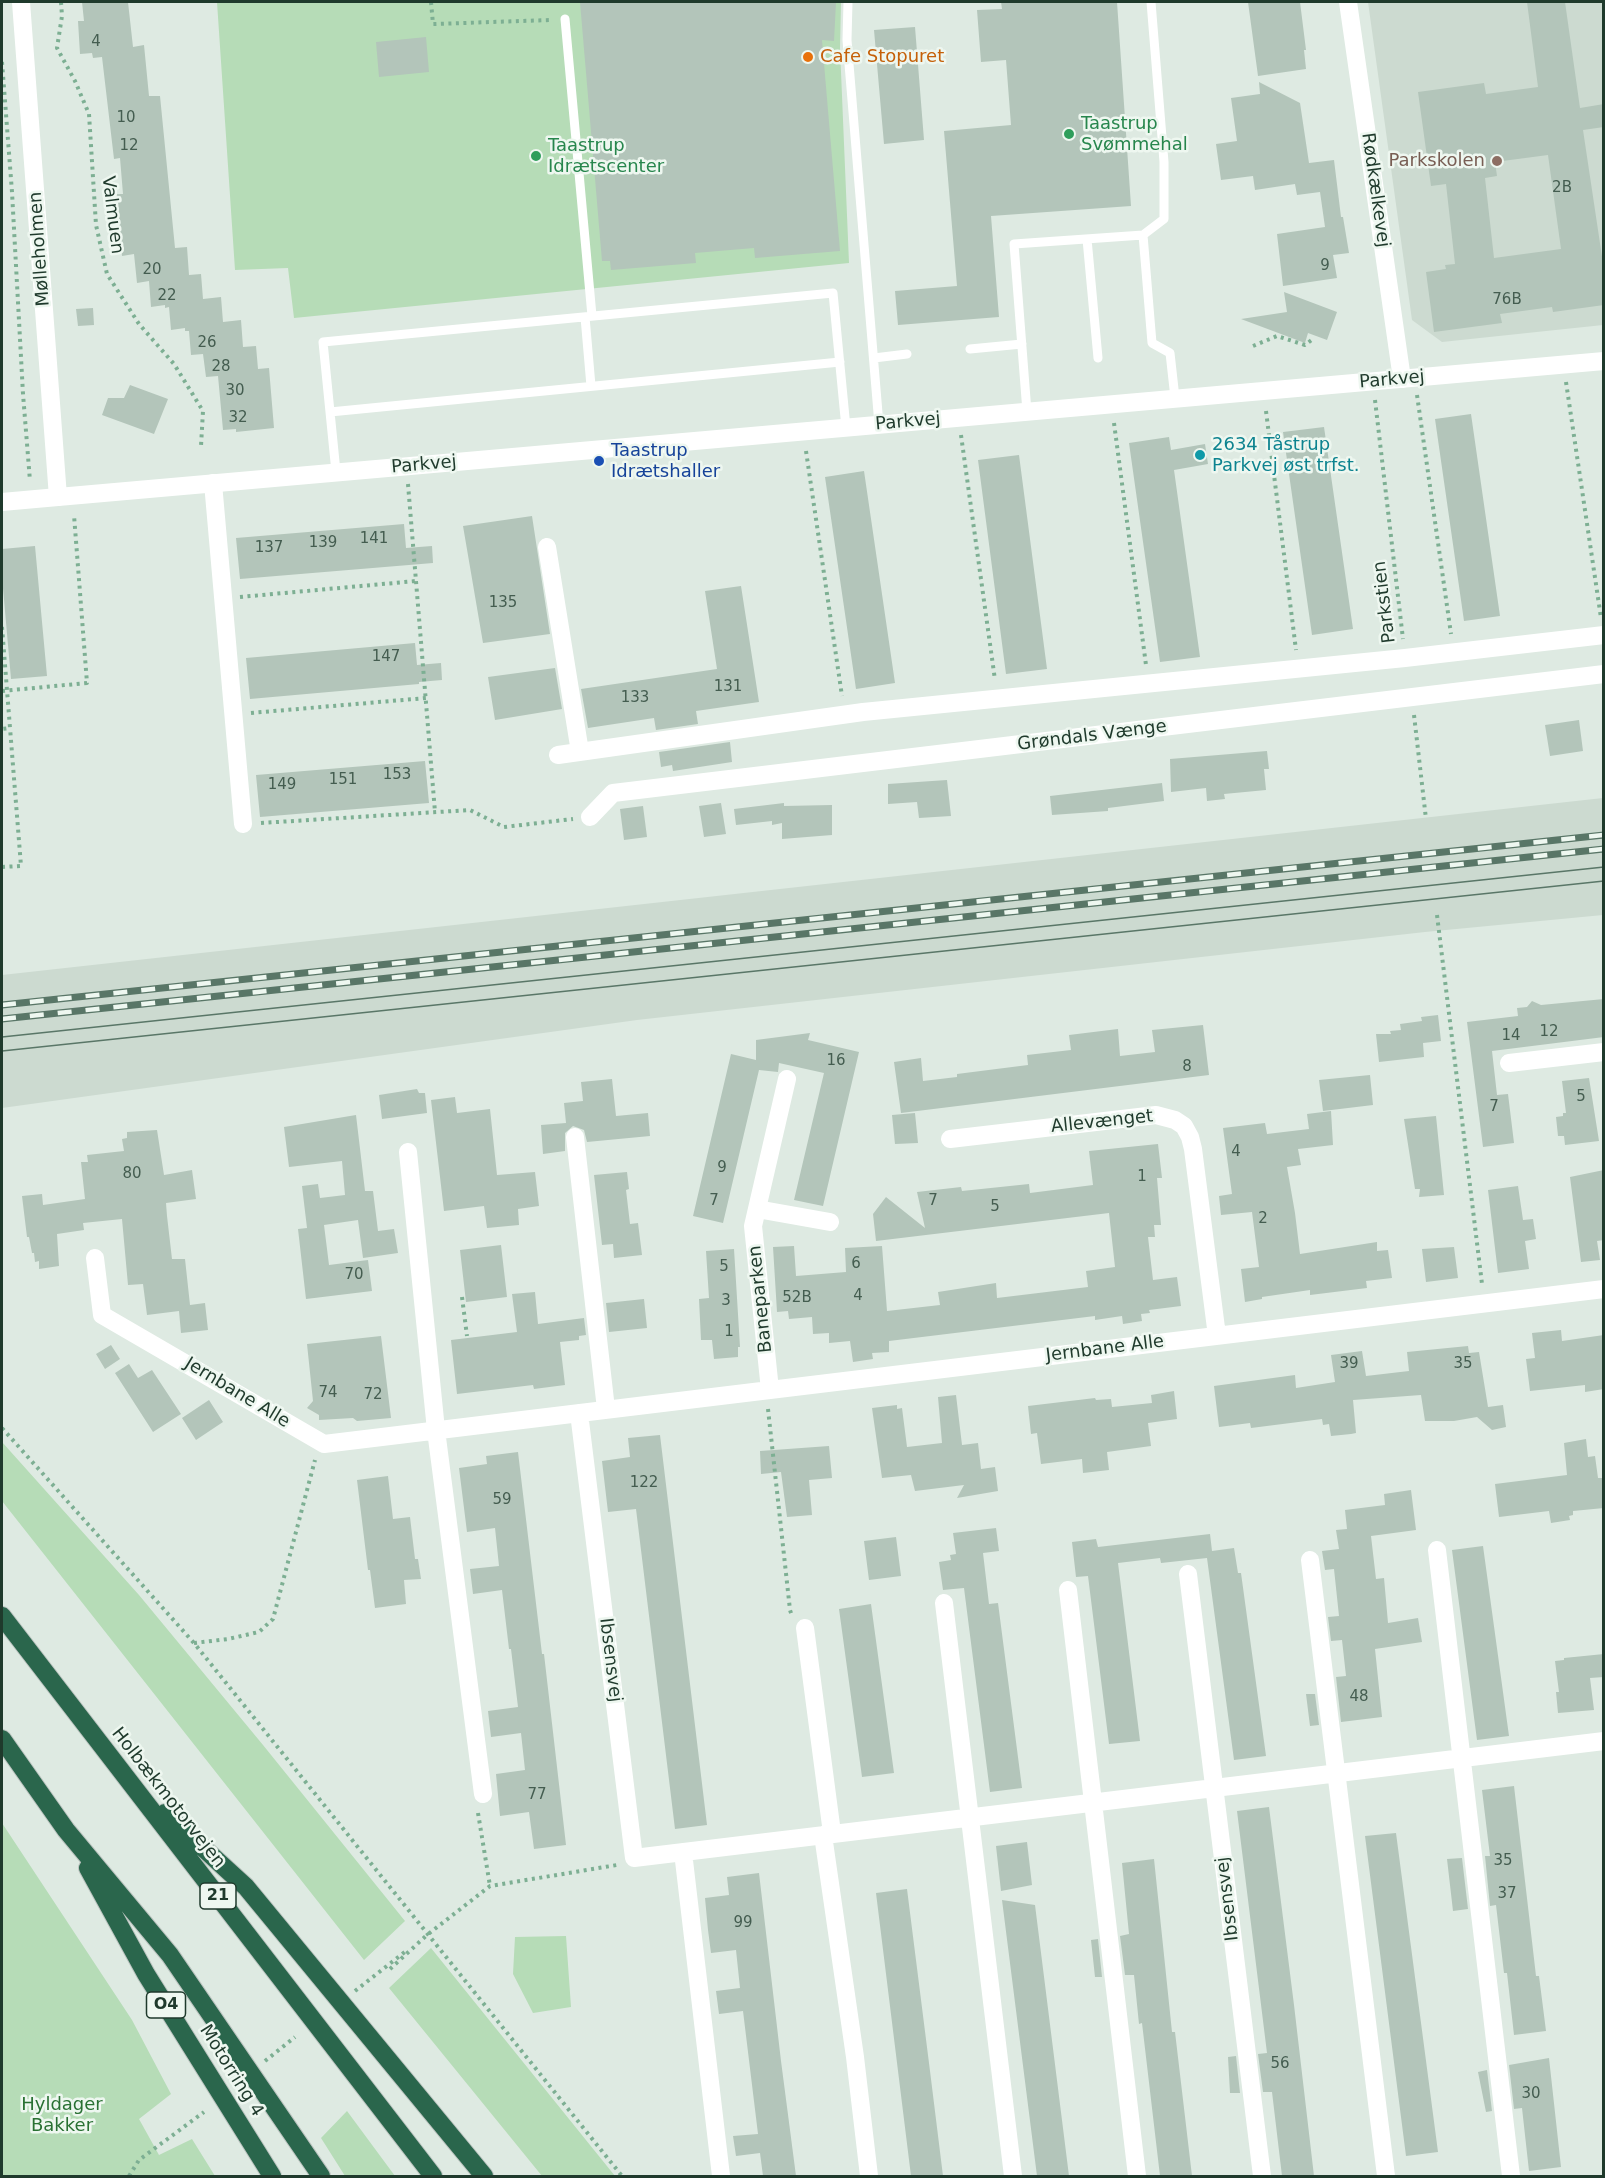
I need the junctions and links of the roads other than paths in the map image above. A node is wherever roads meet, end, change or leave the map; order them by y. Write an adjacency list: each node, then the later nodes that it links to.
1 (21, 2): 25 (street, Mølleholmen)
2 (848, 2): 12 (lane)
3 (1150, 2): 6 (lane)
4 (1348, 2): 16 (street, Rødkælkevej)
5 (564, 19): 8 (lane)
6 (1143, 235): 7 (lane); 18 (lane)
7 (1087, 239): 9 (lane); 13 (lane)
8 (588, 317): 15 (lane); 17 (lane); 19 (lane)
9 (1022, 344): 10 (lane); 20 (lane)
10 (970, 349)
11 (907, 354): 12 (lane)
12 (874, 358): 21 (lane)
13 (1098, 358)
14 (1604, 361): 16 (street, Parkvej)
15 (840, 362): 17 (lane); 22 (lane)
16 (1408, 378): 18 (street, Parkvej)
17 (591, 386): 19 (lane)
18 (1175, 398): 20 (street, Parkvej)
19 (330, 411): 23 (lane)
20 (1027, 412): 21 (street, Parkvej)
21 (879, 425): 22 (street, Parkvej)
22 (846, 428): 23 (street, Parkvej)
23 (336, 472): 24 (street, Parkvej)
24 (213, 483): 25 (street, Parkvej); 33 (street)
25 (65, 496): 26 (street, Parkvej)
26 (2, 502)
27 (547, 547): 30 (street)
28 (1603, 628): 30 (street)
29 (1604, 674): 32 (street, Grøndals Vænge)
30 (580, 752): 31 (street)
31 (558, 755)
32 (590, 817)
33 (243, 825)
34 (1604, 1052): 35 (street)
35 (1509, 1063)
36 (787, 1079): 40 (street, Baneparken)
37 (575, 1137): 46 (street)
38 (950, 1139): 44 (street, Allevænget)
39 (408, 1152): 48 (street)
40 (757, 1209): 41 (street); 45 (street, Baneparken)
41 (830, 1222)
42 (95, 1258): 48 (street, Jernbane Alle)
43 (1604, 1289): 44 (street, Jernbane Alle)
44 (1217, 1336): 45 (street, Jernbane Alle)
45 (768, 1390): 46 (street, Jernbane Alle)
46 (606, 1409): 47 (street, Jernbane Alle)
47 (579, 1413): 48 (street, Jernbane Alle); 67 (street, Ibsensvej)
48 (436, 1430): 62 (street)
49 (1437, 1550): 58 (street)
50 (1311, 1560): 59 (street)
51 (1188, 1574): 61 (street, Ibsensvej)
52 (1068, 1590): 63 (street)
53 (944, 1604): 64 (street)
54 (2, 1616): 60 (highway, Holbækmotorvejen / 21)
55 (805, 1628): 66 (street)
56 (2, 1739): 65 (highway)
57 (1604, 1741): 58 (street)
58 (1461, 1757): 59 (street); 78 (street)
59 (1337, 1773): 61 (street); 77 (street)
60 (127, 1778): 70 (highway, Holbækmotorvejen / 21); 71 (highway)
61 (1214, 1787): 63 (street); 76 (street, Ibsensvej)
62 (483, 1794)
63 (1092, 1802): 64 (street); 75 (street)
64 (969, 1817): 66 (street); 74 (street)
65 (66, 1830): 68 (highway, Motorring 4 / O4); 69 (highway)
66 (828, 1834): 67 (street); 73 (street)
67 (683, 1852): 72 (street)
68 (272, 2176)
69 (321, 2176)
70 (433, 2176)
71 (484, 2176)
72 (720, 2176)
73 (869, 2176)
74 (1013, 2176)
75 (1137, 2176)
76 (1262, 2176)
77 (1386, 2176)
78 (1511, 2176)

